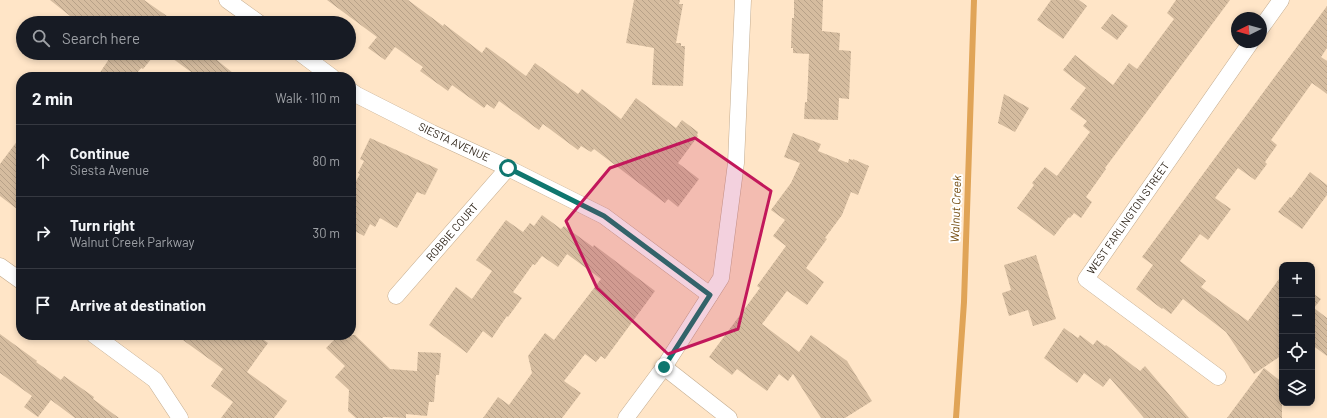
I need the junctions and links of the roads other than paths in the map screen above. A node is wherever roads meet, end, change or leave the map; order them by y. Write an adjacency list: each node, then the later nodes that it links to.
1 (227, 0): 4 (street)
2 (743, 0): 13 (street)
3 (1280, 0): 5 (street)
4 (249, 16)
5 (1267, 19)
6 (1247, 48): 17 (street, WEST FARLINGTON STREET)
7 (309, 60): 8 (street)
8 (325, 72)
9 (356, 94): 10 (street, SIESTA AVENUE)
10 (508, 168): 13 (street, SIESTA AVENUE); 14 (street, ROBBIE COURT)
11 (0, 266): 12 (street)
12 (16, 277)
13 (710, 295): 16 (street)
14 (396, 296)
15 (101, 340): 18 (street)
16 (664, 367): 19 (street); 20 (street)
17 (1218, 377)
18 (180, 418)
19 (626, 418)
20 (729, 418)

